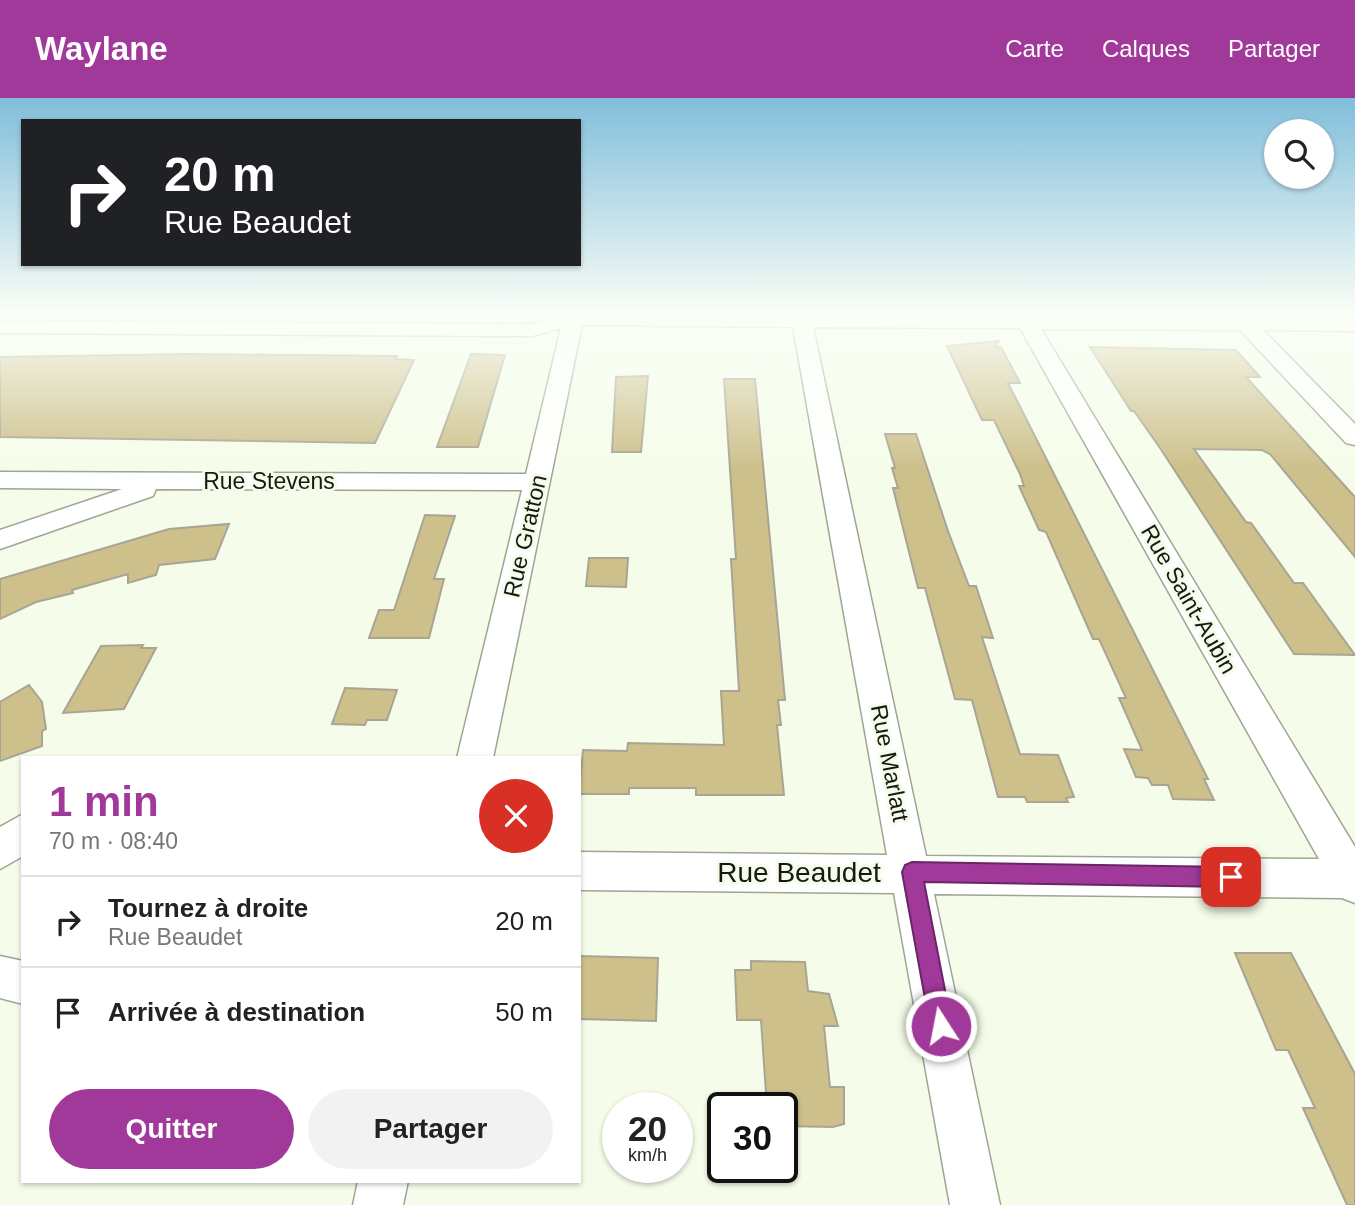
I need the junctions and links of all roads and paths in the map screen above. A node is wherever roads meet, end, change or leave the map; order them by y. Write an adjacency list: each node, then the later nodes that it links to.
1 (559, 366): 8 (street, Rue Gratton)
2 (811, 366): 14 (street, Rue Marlatt)
3 (1052, 366): 15 (street, Rue Saint-Aubin)
4 (1285, 366): 5 (street)
5 (1355, 438)
6 (0, 480): 7 (street, Rue Stevens)
7 (175, 480): 8 (street, Rue Stevens); 9 (street)
8 (537, 482): 10 (street, Rue Gratton)
9 (0, 540)
10 (475, 756)
11 (21, 834): 12 (street)
12 (0, 851)
13 (581, 871): 14 (street, Rue Beaudet)
14 (912, 872): 15 (street, Rue Beaudet); 20 (street, Rue Marlatt)
15 (1354, 881)
16 (0, 976): 17 (street)
17 (21, 982)
18 (383, 1183): 19 (street)
19 (378, 1205)
20 (975, 1205)

